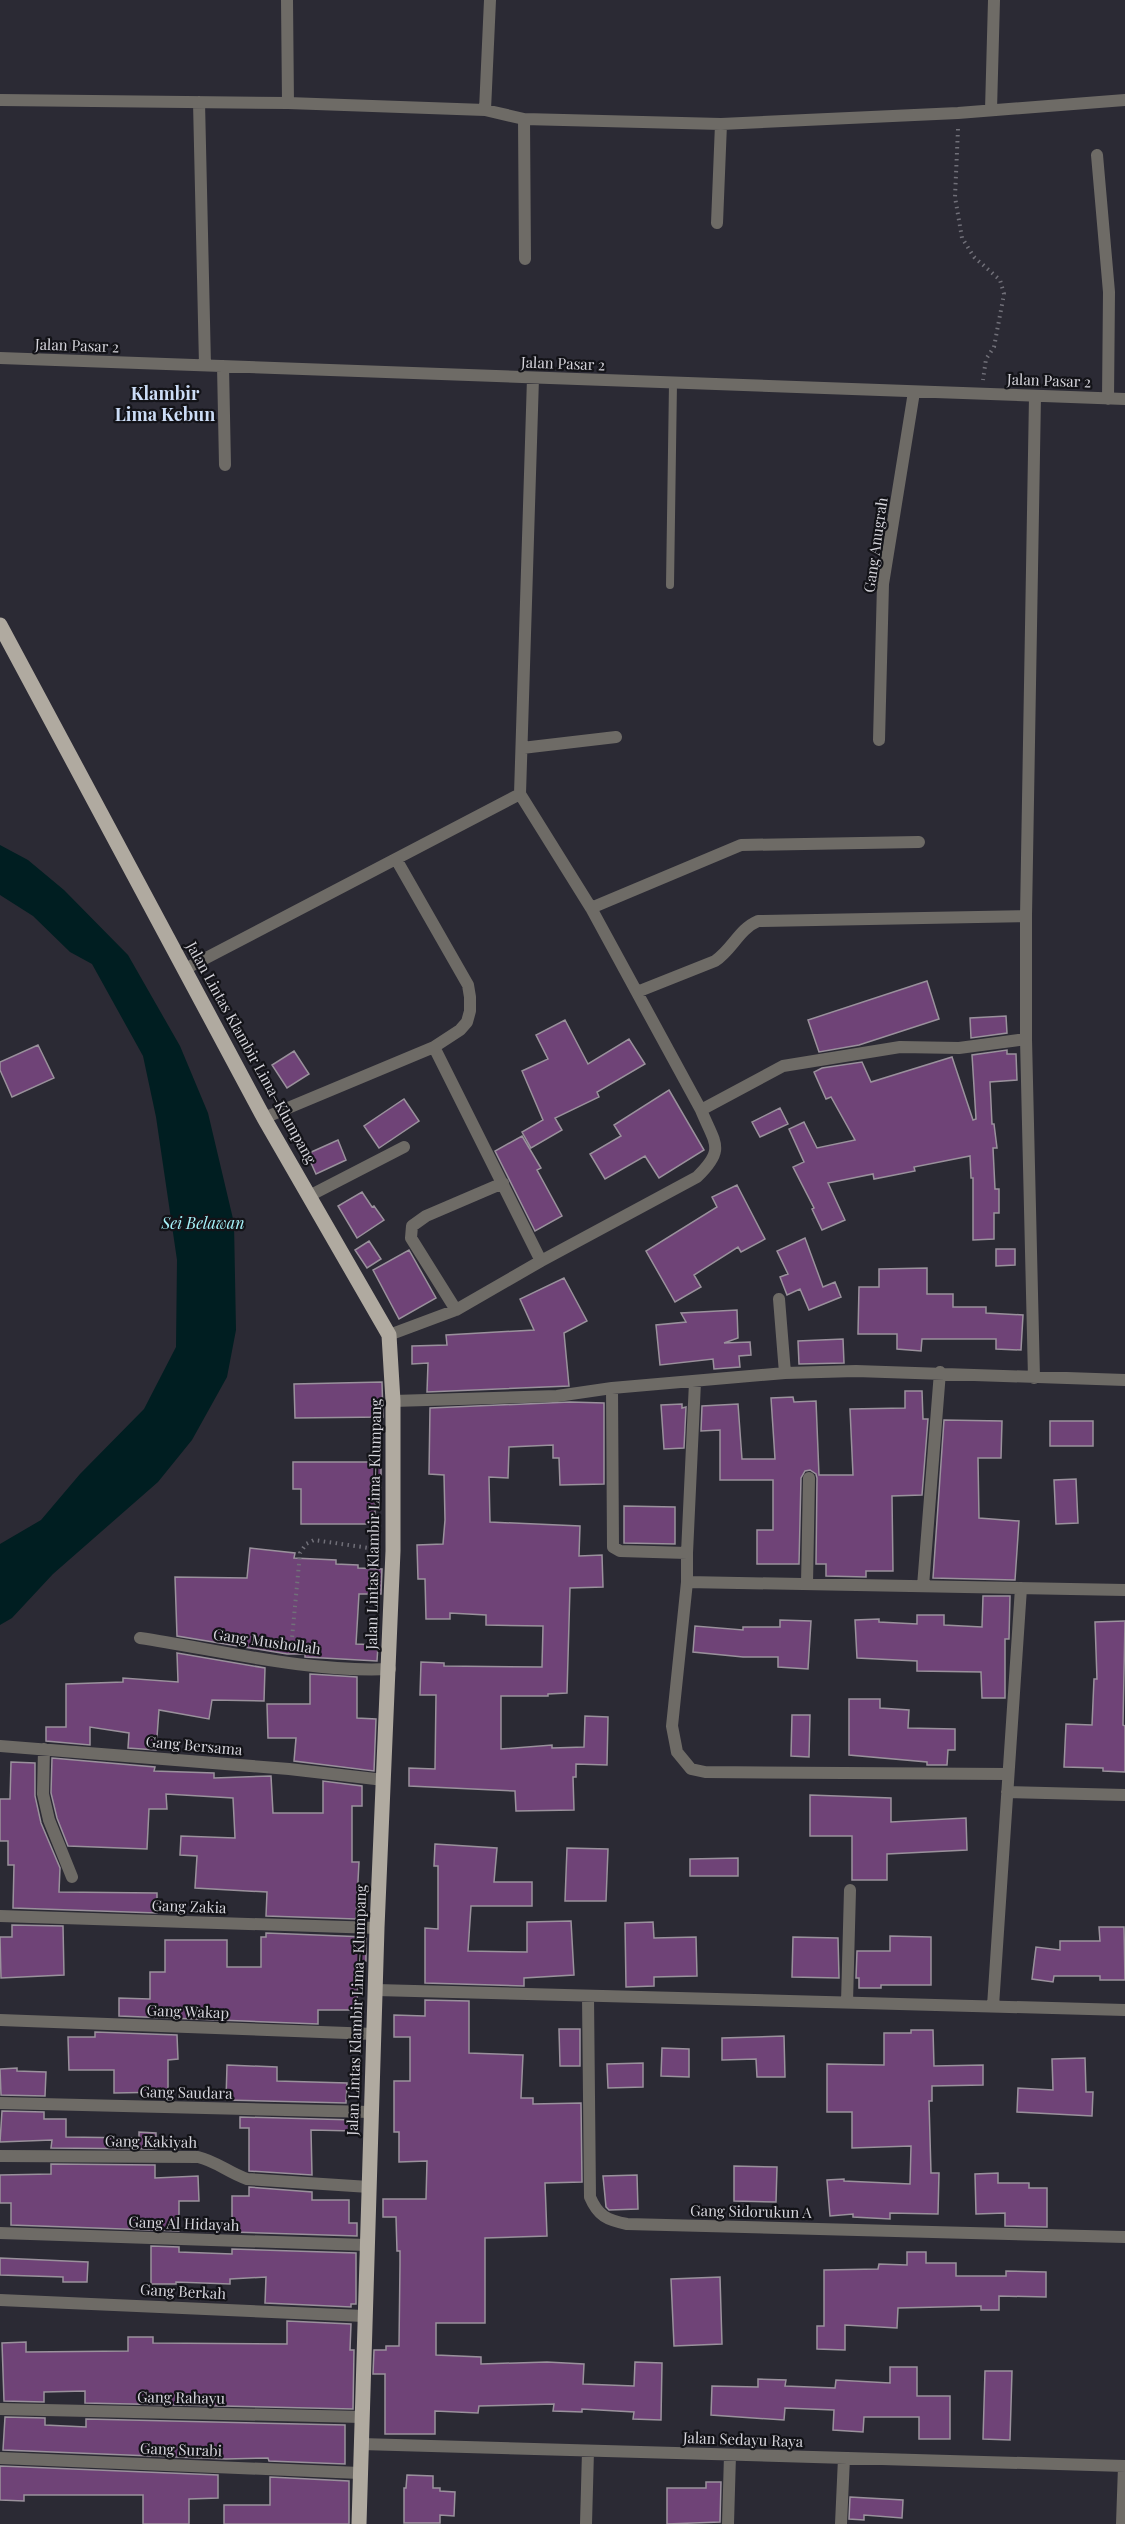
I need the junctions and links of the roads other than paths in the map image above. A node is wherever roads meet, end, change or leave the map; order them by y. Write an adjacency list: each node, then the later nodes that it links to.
1 (286, 0): 7 (street)
2 (490, 0): 8 (street)
3 (994, 0): 9 (street)
4 (0, 100): 6 (street)
5 (1125, 100): 9 (street)
6 (199, 102): 7 (street); 16 (street)
7 (288, 103): 8 (street)
8 (485, 110): 10 (street)
9 (991, 110): 11 (street)
10 (524, 119): 11 (street); 14 (street)
11 (721, 124): 13 (street)
12 (1097, 155): 22 (street)
13 (717, 223)
14 (525, 259)
15 (0, 358): 16 (street, Jalan Pasar 2)
16 (205, 365): 17 (street, Jalan Pasar 2)
17 (223, 366): 18 (street, Jalan Pasar 2); 24 (street)
18 (533, 378): 19 (street, Jalan Pasar 2); 29 (street)
19 (673, 383): 20 (street, Jalan Pasar 2); 25 (lane)
20 (914, 392): 21 (street, Jalan Pasar 2); 28 (street, Gang Anugrah)
21 (1035, 396): 22 (street, Jalan Pasar 2); 34 (street)
22 (1108, 399): 23 (street, Jalan Pasar 2)
23 (1125, 399)
24 (225, 465)
25 (670, 585)
26 (0, 625): 35 (main road, Jalan Lintas Klambir Lima–Klumpang)
27 (616, 737): 29 (street)
28 (879, 740)
29 (522, 748): 30 (street)
30 (520, 794): 32 (street); 33 (street)
31 (919, 842): 33 (street)
32 (396, 859): 35 (street); 38 (street)
33 (591, 908): 36 (street)
34 (1026, 916): 36 (street); 37 (street)
35 (184, 969): 40 (main road, Jalan Lintas Klambir Lima–Klumpang)
36 (637, 992): 39 (street)
37 (1026, 1039): 39 (street); 50 (street)
38 (434, 1047): 40 (street); 42 (street)
39 (701, 1110): 44 (street)
40 (264, 1118): 43 (main road, Jalan Lintas Klambir Lima–Klumpang)
41 (404, 1147): 43 (street)
42 (503, 1183): 44 (street); 46 (street)
43 (309, 1197): 47 (main road, Jalan Lintas Klambir Lima–Klumpang)
44 (541, 1260): 46 (street)
45 (779, 1299): 49 (street)
46 (456, 1310): 47 (street)
47 (389, 1335): 54 (main road, Jalan Lintas Klambir Lima–Klumpang)
48 (940, 1372): 49 (street); 50 (street); 59 (street)
49 (785, 1373): 52 (street)
50 (1034, 1378): 51 (street)
51 (1125, 1380)
52 (695, 1382): 53 (street); 56 (street)
53 (612, 1388): 54 (street); 56 (street)
54 (393, 1401): 63 (main road, Jalan Lintas Klambir Lima–Klumpang)
55 (809, 1478): 58 (street)
56 (687, 1554): 57 (street)
57 (687, 1582): 58 (street); 66 (street)
58 (807, 1584): 59 (street)
59 (923, 1586): 60 (street)
60 (1021, 1588): 61 (street); 66 (street)
61 (1125, 1590)
62 (140, 1638): 63 (street, Gang Mushollah)
63 (390, 1669): 67 (main road, Jalan Lintas Klambir Lima–Klumpang)
64 (0, 1746): 65 (street, Gang Bersama)
65 (44, 1749): 67 (street, Gang Bersama); 70 (street)
66 (1008, 1774): 68 (street)
67 (384, 1780): 73 (main road, Jalan Lintas Klambir Lima–Klumpang)
68 (1007, 1792): 69 (street); 77 (street)
69 (1125, 1795)
70 (72, 1877)
71 (850, 1890): 76 (street)
72 (0, 1916): 73 (street, Gang Zakia)
73 (377, 1928): 74 (main road, Jalan Lintas Klambir Lima–Klumpang)
74 (376, 1990): 75 (street); 80 (main road, Jalan Lintas Klambir Lima–Klumpang)
75 (588, 1996): 76 (street); 86 (street, Gang Sidorukun A)
76 (847, 2002): 77 (street)
77 (993, 2006): 78 (street)
78 (1125, 2010)
79 (0, 2020): 80 (street, Gang Wakap)
80 (374, 2034): 82 (main road, Jalan Lintas Klambir Lima–Klumpang)
81 (0, 2103): 82 (street, Gang Saudara)
82 (371, 2112): 84 (main road, Jalan Lintas Klambir Lima–Klumpang)
83 (0, 2156): 84 (street, Gang Kakiyah)
84 (369, 2187): 87 (main road, Jalan Lintas Klambir Lima–Klumpang)
85 (0, 2233): 87 (street, Gang Al Hidayah)
86 (1125, 2237)
87 (366, 2245): 89 (main road, Jalan Lintas Klambir Lima–Klumpang)
88 (0, 2300): 89 (street, Gang Berkah)
89 (364, 2316): 91 (main road, Jalan Lintas Klambir Lima–Klumpang)
90 (0, 2409): 91 (street, Gang Rahayu)
91 (362, 2417): 92 (main road, Jalan Lintas Klambir Lima–Klumpang)
92 (361, 2444): 93 (street, Jalan Sedayu Raya); 98 (main road, Jalan Lintas Klambir Lima–Klumpang)
93 (588, 2451): 94 (street, Jalan Sedayu Raya); 100 (street)
94 (730, 2455): 96 (street, Jalan Sedayu Raya); 101 (street)
95 (0, 2458): 98 (street, Gang Surabi)
96 (844, 2458): 97 (street, Jalan Sedayu Raya); 102 (street)
97 (1125, 2466): 103 (street)
98 (360, 2473): 99 (main road, Jalan Lintas Klambir Lima–Klumpang)
99 (359, 2524)
100 (586, 2524)
101 (728, 2524)
102 (841, 2524)
103 (1122, 2524)

